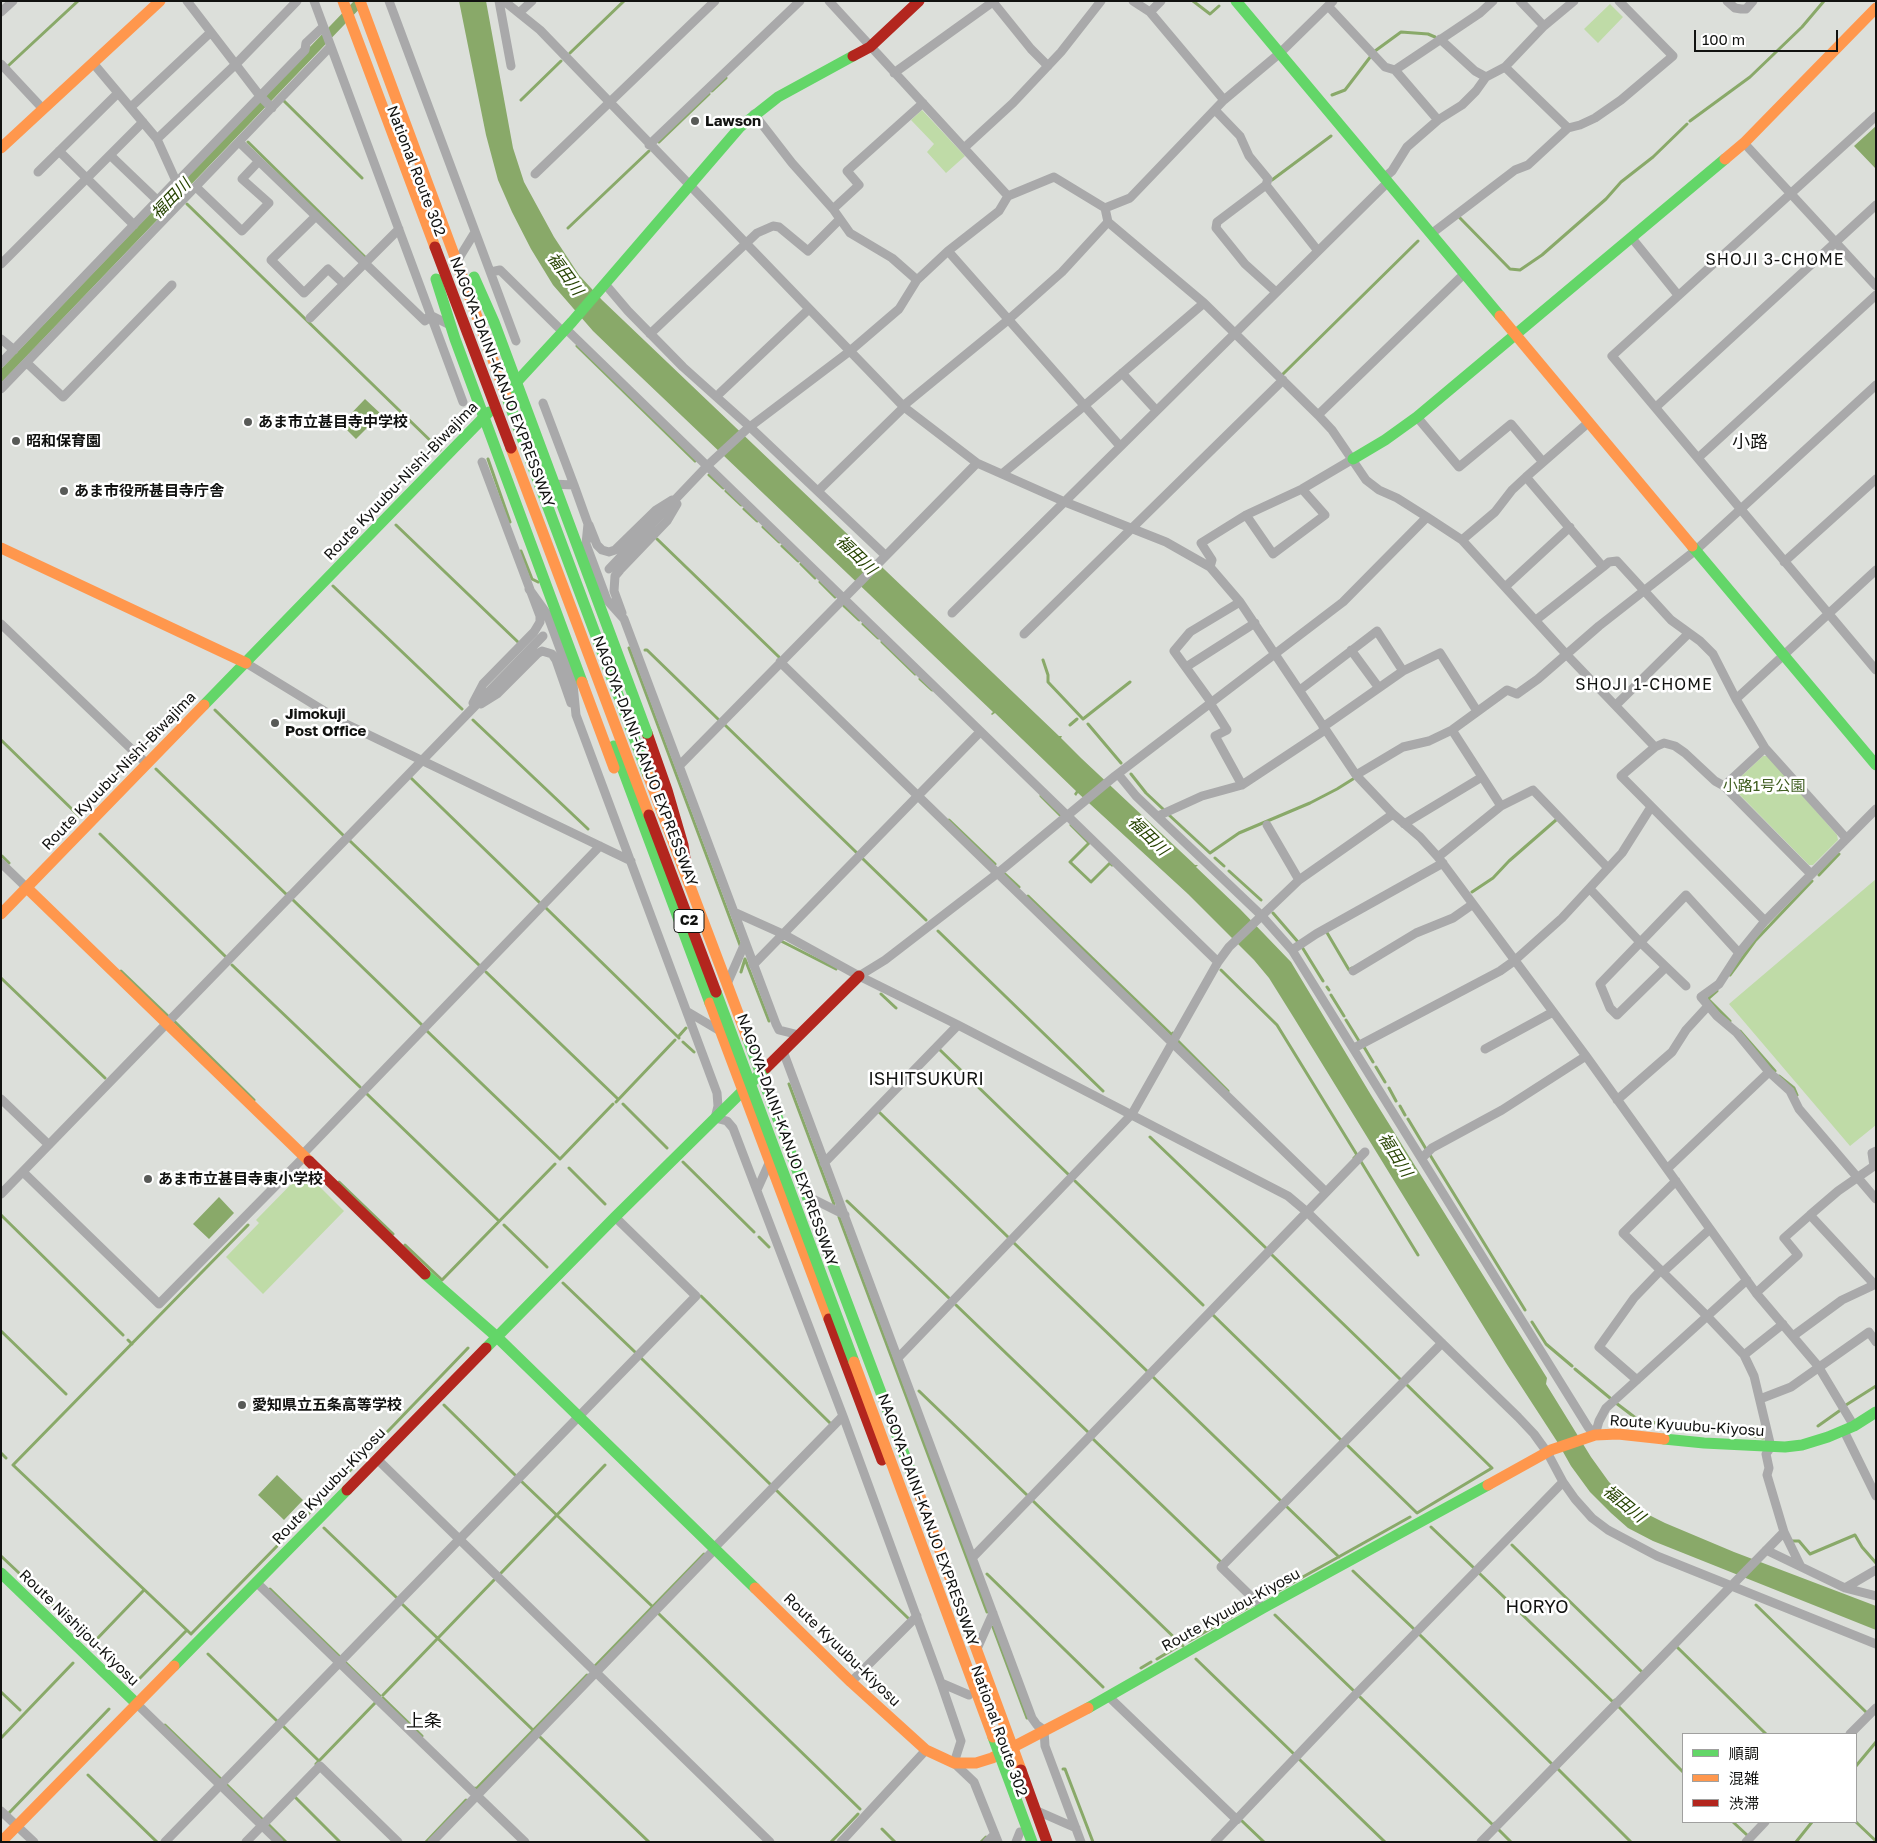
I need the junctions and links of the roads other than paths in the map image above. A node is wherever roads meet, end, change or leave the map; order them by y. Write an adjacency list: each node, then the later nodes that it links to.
1 (13, 1): 29 (street)
2 (160, 1): 39 (main road)
3 (187, 1): 34 (street)
4 (297, 1): 41 (street)
5 (314, 1): 33 (street)
6 (360, 1): 62 (main road, NAGOYA-DAINI-KANJO EXPRESSWAY / C2, bridge)
7 (390, 1): 92 (street)
8 (498, 1): 42 (street)
9 (504, 1): 30 (street)
10 (532, 1): 30 (street)
11 (715, 1): 51 (street)
12 (800, 1): 67 (street)
13 (829, 1): 37 (street)
14 (919, 1): 37 (main road, Route Kyuubu-Nishi-Biwajima)
15 (1101, 1): 43 (street)
16 (1133, 1): 31 (street)
17 (1160, 1): 31 (street)
18 (1236, 1): 38 (main road)
19 (1493, 1): 35 (street)
20 (1520, 1): 32 (street)
21 (1574, 1): 32 (street)
22 (1619, 1): 63 (street)
23 (1727, 1): 24 (street)
24 (1753, 1)
25 (994, 2): 43 (street); 46 (street)
26 (1331, 4): 38 (street); 45 (street)
27 (339, 5): 56 (main road, NAGOYA-DAINI-KANJO EXPRESSWAY / C2, bridge); 106 (main road, National Route 302)
28 (1876, 8): 66 (main road)
29 (1, 12)
30 (520, 12): 51 (street)
31 (1150, 12): 50 (street)
32 (1544, 26): 44 (street)
33 (323, 27): 36 (street); 49 (street)
34 (211, 32): 41 (street); 54 (street)
35 (1440, 39): 45 (street); 47 (street)
36 (330, 46): 53 (street); 91 (street)
37 (870, 46): 46 (street); 58 (main road, Route Kyuubu-Nishi-Biwajima)
38 (1280, 53): 50 (street); 76 (main road)
39 (93, 63): 48 (street); 55 (main road)
40 (1, 64): 55 (street)
41 (236, 64): 49 (street); 64 (street)
42 (511, 66)
43 (1048, 66): 69 (street)
44 (1505, 67): 47 (street); 63 (street)
45 (1395, 70): 60 (street)
46 (894, 72): 52 (street)
47 (1486, 78): 60 (street)
48 (118, 93): 54 (street); 70 (street)
49 (261, 96): 53 (street); 77 (street)
50 (1224, 100): 57 (street)
51 (609, 102): 67 (street); 74 (street)
52 (923, 103): 69 (street); 86 (street)
53 (271, 106): 65 (street)
54 (130, 107): 61 (street)
55 (43, 109): 68 (main road)
56 (384, 109): 259 (main road, bridge); 378 (main road, NAGOYA-DAINI-KANJO EXPRESSWAY / C2, bridge)
57 (1215, 110): 78 (street); 85 (street)
58 (754, 114): 79 (main road, Route Kyuubu-Nishi-Biwajima); 86 (street)
59 (1876, 116): 81 (street)
60 (1438, 120): 76 (street)
61 (143, 122): 64 (street); 71 (street)
62 (407, 126): 248 (main road, bridge); 379 (main road, NAGOYA-DAINI-KANJO EXPRESSWAY / C2, bridge)
63 (1568, 128): 93 (street)
64 (157, 139): 77 (street)
65 (239, 142): 72 (street); 80 (street)
66 (1744, 143): 81 (street); 94 (main road)
67 (649, 145): 79 (street)
68 (1, 148)
69 (964, 148): 82 (street)
70 (59, 152): 73 (street); 75 (street)
71 (110, 155): 75 (street); 83 (street)
72 (259, 161): 80 (street); 87 (street)
73 (38, 172)
74 (535, 174)
75 (86, 179): 90 (street); 100 (street)
76 (1386, 180): 93 (main road); 98 (street)
77 (176, 181): 83 (street)
78 (1266, 185): 98 (street); 109 (street)
79 (689, 186): 96 (street); 107 (main road, Route Kyuubu-Nishi-Biwajima)
80 (196, 187): 127 (street)
81 (1790, 193): 95 (street); 110 (street)
82 (1008, 196): 85 (street); 97 (street)
83 (157, 200): 90 (street)
84 (1876, 205): 95 (street)
85 (1105, 208): 89 (street)
86 (833, 209): 88 (street)
87 (316, 216): 99 (street); 104 (street)
88 (840, 219): 96 (street); 103 (street)
89 (1108, 222): 112 (street); 116 (street)
90 (134, 225): 124 (street)
91 (399, 229): 99 (street); 114 (street)
92 (475, 232): 101 (street); 106 (street)
93 (1431, 234): 102 (main road)
94 (1631, 237): 110 (street); 121 (main road)
95 (1835, 242): 108 (street); 137 (street)
96 (746, 244): 113 (street); 120 (street)
97 (948, 251): 103 (street); 116 (street)
98 (1318, 251): 109 (street)
99 (366, 263): 104 (street); 114 (street)
100 (1, 264)
101 (491, 272): 117 (street); 123 (street)
102 (1464, 274): 121 (main road); 140 (street)
103 (917, 280): 125 (street)
104 (344, 284): 115 (street)
105 (172, 285): 127 (street)
106 (442, 285): 118 (main road, National Route 302)
107 (604, 285): 117 (main road, Route Kyuubu-Nishi-Biwajima); 120 (street)
108 (1876, 286)
109 (1276, 292): 119 (street)
110 (1678, 295): 137 (street)
111 (1876, 295): 145 (street)
112 (1204, 303): 119 (street); 128 (street)
113 (809, 309): 125 (street); 132 (street)
114 (430, 315): 118 (street); 133 (street)
115 (310, 318)
116 (1008, 320): 135 (street); 136 (street)
117 (567, 328): 139 (main road, Route Kyuubu-Nishi-Biwajima); 150 (street)
118 (459, 329): 139 (main road, National Route 302)
119 (1235, 333): 129 (street); 138 (street)
120 (650, 334): 143 (street)
121 (1515, 335): 141 (main road); 142 (main road)
122 (1, 339): 124 (street)
123 (516, 341)
124 (14, 350): 126 (street)
125 (850, 350): 135 (street); 143 (street)
126 (1, 363)
127 (27, 363): 131 (street)
128 (1122, 374): 136 (street); 138 (street)
129 (1283, 380): 140 (street); 166 (street)
130 (1876, 385): 160 (street)
131 (1, 389)
132 (720, 393)
133 (463, 402)
134 (543, 403): 155 (street)
135 (904, 406): 149 (street); 157 (street)
136 (1084, 406): 144 (street); 151 (street)
137 (1656, 407): 145 (street)
138 (1156, 410): 144 (street)
139 (489, 412): 154 (main road, National Route 302); 196 (main road, Route Kyuubu-Nishi-Biwajima)
140 (1318, 415): 146 (street)
141 (1417, 417): 146 (main road); 148 (street)
142 (1589, 422): 148 (street); 170 (main road)
143 (748, 428): 150 (street); 157 (street)
144 (1120, 446): 159 (street)
145 (1698, 458): 160 (street)
146 (1352, 460): 156 (street); 162 (street)
147 (482, 462): 168 (street)
148 (1543, 462): 152 (street)
149 (977, 463): 151 (street); 171 (street)
150 (708, 465): 158 (street); 180 (street)
151 (1002, 474): 159 (street)
152 (1526, 477): 165 (street); 167 (street)
153 (1876, 479): 172 (street)
154 (516, 483): 155 (street); 163 (main road, National Route 302)
155 (574, 485): 164 (street)
156 (1302, 489): 161 (street); 161 (street)
157 (818, 491): 171 (street)
158 (683, 493): 164 (street); 175 (street); 184 (street)
159 (1065, 502): 166 (street); 182 (street)
160 (1741, 509): 170 (street); 172 (street)
161 (1246, 516): 173 (street)
162 (1427, 517): 167 (street); 192 (street)
163 (529, 519): 168 (street); 248 (main road, National Route 302)
164 (588, 524): 184 (street)
165 (1570, 528): 174 (street); 177 (street)
166 (1131, 530): 173 (street); 189 (street)
167 (1462, 540): 177 (street)
168 (512, 544): 178 (street)
169 (1, 548): 196 (main road)
170 (1696, 550): 179 (street); 194 (main road)
171 (884, 556): 180 (street)
172 (1784, 562): 183 (street)
173 (1210, 567): 181 (street)
174 (1603, 567): 179 (street); 185 (street)
175 (609, 569)
176 (1876, 570): 183 (street)
177 (1505, 586): 185 (street)
178 (530, 589): 206 (street); 207 (street)
179 (1644, 590): 188 (street); 193 (street)
180 (844, 598): 195 (street); 210 (street)
181 (1240, 602): 186 (street); 197 (street)
182 (952, 613)
183 (1828, 614): 194 (street); 198 (street)
184 (624, 619): 216 (street)
185 (1536, 620): 193 (street)
186 (1255, 623): 192 (street); 197 (street)
187 (1, 624): 215 (street)
188 (1689, 633): 202 (street); 204 (street)
189 (1024, 634)
190 (543, 636): 206 (street)
191 (1351, 650): 199 (street); 200 (street); 201 (street)
192 (1275, 653): 201 (street); 203 (street)
193 (1566, 654): 204 (street); 205 (street)
194 (1783, 654): 202 (street); 213 (main road)
195 (780, 662): 216 (street); 222 (street)
196 (246, 663): 214 (street); 215 (main road, Route Kyuubu-Nishi-Biwajima)
197 (1186, 667): 203 (street)
198 (1875, 667)
199 (1404, 671): 200 (street); 205 (street)
200 (1379, 688): 208 (street)
201 (1300, 690): 208 (street)
202 (1736, 699): 212 (street)
203 (1210, 702): 218 (street); 220 (street)
204 (1616, 705): 211 (street)
205 (1477, 711): 209 (street)
206 (468, 712): 207 (street); 214 (street)
207 (576, 715): 234 (street)
208 (1324, 729): 217 (street); 220 (street)
209 (1452, 730): 217 (street); 219 (street)
210 (980, 732): 222 (street); 227 (street)
211 (1656, 746): 221 (street); 224 (street)
212 (1765, 748): 221 (street); 231 (street)
213 (1874, 759)
214 (422, 760): 232 (street); 265 (street)
215 (147, 764): 240 (main road, Route Kyuubu-Nishi-Biwajima)
216 (679, 766): 243 (street)
217 (1356, 775): 226 (street)
218 (1116, 776): 227 (street); 228 (street)
219 (1482, 777): 223 (street); 229 (street)
220 (1242, 785): 228 (street)
221 (1724, 786): 238 (street)
222 (918, 796): 237 (street); 247 (street)
223 (1501, 806): 233 (street); 236 (street)
224 (1650, 807): 236 (street); 246 (street)
225 (1876, 809): 231 (street)
226 (1393, 814): 229 (street); 239 (street)
227 (1067, 816): 237 (street); 254 (street)
228 (1158, 816): 245 (street)
229 (1404, 824): 233 (street)
230 (1267, 825): 239 (street)
231 (1846, 838): 238 (street)
232 (600, 846): 234 (street); 283 (street)
233 (1440, 860): 242 (street); 251 (street)
234 (630, 861): 262 (street)
235 (1, 863): 240 (street)
236 (1608, 868): 241 (street)
237 (998, 873): 258 (street); 269 (street)
238 (1811, 874): 246 (street)
239 (1299, 880): 245 (street)
240 (27, 888): 244 (main road, Route Kyuubu-Nishi-Biwajima); 265 (main road)
241 (1590, 889): 249 (street); 253 (street)
242 (1473, 904): 253 (street); 257 (street)
243 (734, 912): 247 (street); 250 (street)
244 (1, 914)
245 (1260, 916): 251 (street); 254 (street)
246 (1765, 921): 252 (street)
247 (783, 934): 255 (street); 258 (street)
248 (686, 936): 259 (main road, National Route 302)
249 (1640, 942): 252 (street); 256 (street); 256 (street)
250 (745, 943): 255 (street); 264 (street)
251 (1292, 950): 270 (street)
252 (1739, 953): 261 (street)
253 (1514, 961): 263 (street); 270 (street)
254 (1218, 962): 269 (street)
255 (753, 965): 268 (street)
256 (1666, 967): 260 (street)
257 (1353, 972)
258 (859, 976): 266 (street); 268 (main road)
259 (701, 978): 264 (main road, National Route 302)
260 (1686, 986)
261 (1708, 1006): 274 (street); 277 (street)
262 (688, 1012): 267 (street); 279 (street)
263 (1553, 1012): 271 (street); 273 (street)
264 (714, 1013): 267 (main road, National Route 302)
265 (166, 1024): 280 (street); 283 (main road)
266 (958, 1025): 278 (street); 286 (street)
267 (721, 1031): 275 (main road, National Route 302)
268 (799, 1035): 272 (main road)
269 (1173, 1042): 278 (street); 293 (street)
270 (1354, 1048): 284 (street)
271 (1485, 1049)
272 (782, 1051): 275 (main road); 286 (street)
273 (1586, 1056): 277 (street); 284 (street)
274 (1769, 1072): 287 (street); 289 (street)
275 (743, 1090): 279 (main road); 285 (main road, National Route 302)
276 (1, 1099): 280 (street)
277 (1617, 1100): 287 (street)
278 (1132, 1114): 296 (street); 312 (street)
279 (715, 1118): 292 (street); 299 (main road)
280 (49, 1145): 288 (street)
281 (1876, 1151): 289 (street)
282 (1365, 1152): 293 (street)
283 (303, 1156): 288 (street); 308 (main road)
284 (1422, 1158): 320 (street)
285 (770, 1161): 290 (main road, National Route 302); 292 (street)
286 (824, 1163): 297 (street)
287 (1667, 1168): 291 (street)
288 (23, 1172): 294 (street)
289 (1858, 1177): 295 (street); 298 (street)
290 (777, 1181): 297 (street); 344 (main road, National Route 302)
291 (1676, 1181): 300 (street); 301 (street)
292 (757, 1190): 318 (street)
293 (1326, 1192): 296 (street)
294 (1, 1194)
295 (1876, 1199)
296 (1307, 1212): 310 (street); 330 (street)
297 (845, 1215): 312 (street)
298 (1810, 1215): 303 (street); 304 (street)
299 (615, 1217): 308 (main road); 317 (street)
300 (1710, 1229): 301 (street); 302 (street)
301 (1662, 1271): 305 (street); 314 (street)
302 (1747, 1280): 304 (street); 305 (street)
303 (1875, 1284): 307 (street)
304 (1756, 1293): 306 (street)
305 (1707, 1316): 311 (street); 314 (street)
306 (1783, 1324): 307 (street); 311 (street)
307 (1793, 1336): 313 (street)
308 (497, 1337): 317 (main road, Route Kyuubu-Kiyosu); 323 (main road, Route Kyuubu-Kiyosu)
309 (1876, 1342): 313 (street)
310 (1442, 1343): 322 (street); 338 (street)
311 (1744, 1355): 315 (street)
312 (898, 1358): 330 (street)
313 (1818, 1366): 315 (street); 319 (street)
314 (1637, 1380): 320 (street)
315 (1760, 1399): 321 (street)
316 (1876, 1412): 319 (main road, Route Kyuubu-Kiyosu)
317 (578, 1416): 327 (street); 328 (main road, Route Kyuubu-Kiyosu)
318 (843, 1416): 328 (street); 340 (street)
319 (1849, 1428): 321 (main road, Route Kyuubu-Kiyosu); 325 (street)
320 (1593, 1436): 321 (main road, Route Kyuubu-Kiyosu); 322 (main road, Route Kyuubu-Kiyosu)
321 (1771, 1448): 326 (street)
322 (1549, 1451): 324 (street); 338 (main road, Route Kyuubu-Kiyosu)
323 (377, 1459): 327 (street); 334 (main road, Route Kyuubu-Kiyosu)
324 (1563, 1482): 335 (street); 360 (street)
325 (1876, 1496)
326 (1784, 1532): 329 (street); 331 (street)
327 (459, 1539): 342 (street); 343 (street)
328 (714, 1548): 343 (street); 345 (main road, Route Kyuubu-Kiyosu)
329 (1765, 1550): 331 (street); 335 (street)
330 (973, 1557): 339 (street)
331 (1800, 1565): 336 (street)
332 (1876, 1570): 336 (street)
333 (1, 1573): 349 (main road, Route Nishijou-Kiyosu)
334 (256, 1582): 342 (street); 349 (main road, Route Kyuubu-Kiyosu)
335 (1732, 1584): 341 (street); 382 (street)
336 (1846, 1588): 337 (street)
337 (1876, 1596)
338 (1263, 1608): 348 (main road, Route Kyuubu-Kiyosu)
339 (993, 1613): 344 (street); 351 (street)
340 (917, 1616): 345 (street); 346 (street)
341 (1876, 1644)
342 (340, 1662): 356 (street); 357 (street)
343 (596, 1672): 357 (street); 375 (street)
344 (963, 1678): 347 (main road, National Route 302)
345 (851, 1682): 353 (main road, Route Kyuubu-Kiyosu)
346 (941, 1682): 347 (street); 355 (street)
347 (969, 1695): 354 (main road, National Route 302)
348 (1109, 1697): 351 (main road, Route Kyuubu-Kiyosu); 360 (street)
349 (137, 1704): 356 (street); 363 (main road, Route Kyuubu-Kiyosu)
350 (1876, 1708): 352 (street)
351 (1044, 1730): 354 (main road, Route Kyuubu-Kiyosu); 364 (street)
352 (1851, 1733)
353 (926, 1750): 355 (main road, Route Kyuubu-Kiyosu); 376 (street)
354 (992, 1758): 355 (main road, Route Kyuubu-Kiyosu); 358 (main road, National Route 302)
355 (954, 1762): 365 (street)
356 (220, 1785): 362 (street); 369 (street)
357 (477, 1795): 373 (street); 374 (street)
358 (1007, 1797): 364 (street); 366 (main road, National Route 302)
359 (1, 1811): 363 (street)
360 (1237, 1820): 381 (street)
361 (1764, 1823): 383 (street)
362 (262, 1825): 370 (street); 371 (street); 372 (street)
363 (17, 1826): 367 (main road, Route Kyuubu-Kiyosu); 368 (street)
364 (1076, 1828): 380 (street)
365 (996, 1838): 377 (street)
366 (1020, 1838)
367 (1, 1842)
368 (34, 1842)
369 (165, 1842)
370 (246, 1842)
371 (279, 1842)
372 (398, 1842)
373 (432, 1842)
374 (525, 1842)
375 (770, 1842)
376 (841, 1842)
377 (987, 1842)
378 (1032, 1842)
379 (1047, 1842)
380 (1081, 1842)
381 (1215, 1842)
382 (1482, 1842)
383 (1746, 1842)

